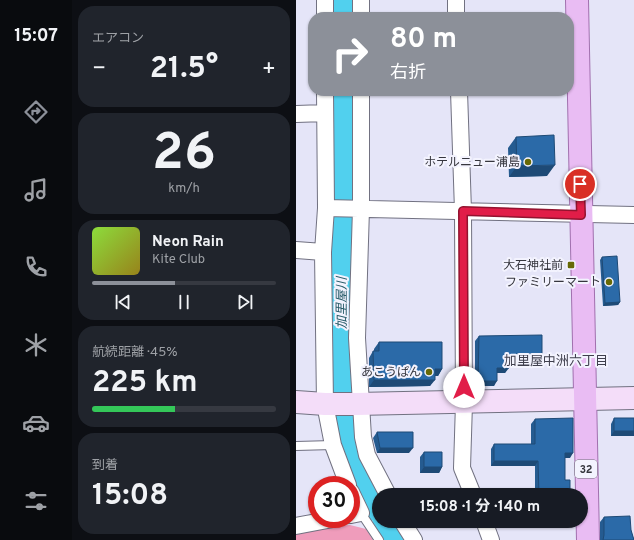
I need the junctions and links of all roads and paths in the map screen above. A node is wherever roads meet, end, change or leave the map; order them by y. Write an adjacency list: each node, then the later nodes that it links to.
1 (325, 0): 5 (street)
2 (360, 0): 6 (street)
3 (456, 0): 7 (street)
4 (577, 0): 16 (main road, 32)
5 (325, 12)
6 (360, 12)
7 (456, 12)
8 (325, 96): 11 (street)
9 (361, 96): 14 (street)
10 (459, 96): 15 (street)
11 (325, 113): 12 (street); 13 (street)
12 (296, 114)
13 (326, 208): 14 (street); 19 (street)
14 (361, 209): 15 (street); 25 (street)
15 (463, 211): 16 (street); 23 (street)
16 (581, 215): 17 (street); 21 (main road, 32)
17 (634, 215)
18 (296, 250): 19 (street)
19 (323, 252): 24 (street)
20 (634, 398): 21 (street)
21 (584, 399): 23 (street); 39 (main road, 32)
22 (296, 402): 24 (street)
23 (464, 403): 25 (street); 30 (street)
24 (328, 404): 25 (street); 26 (street)
25 (359, 404): 29 (street)
26 (333, 445): 27 (lane); 28 (street)
27 (296, 446)
28 (345, 476)
29 (384, 488)
30 (470, 488)
31 (360, 519): 36 (lane)
32 (308, 524): 33 (street)
33 (296, 526)
34 (406, 528): 37 (street)
35 (487, 528): 38 (street)
36 (379, 540)
37 (414, 540)
38 (491, 540)
39 (588, 540)

